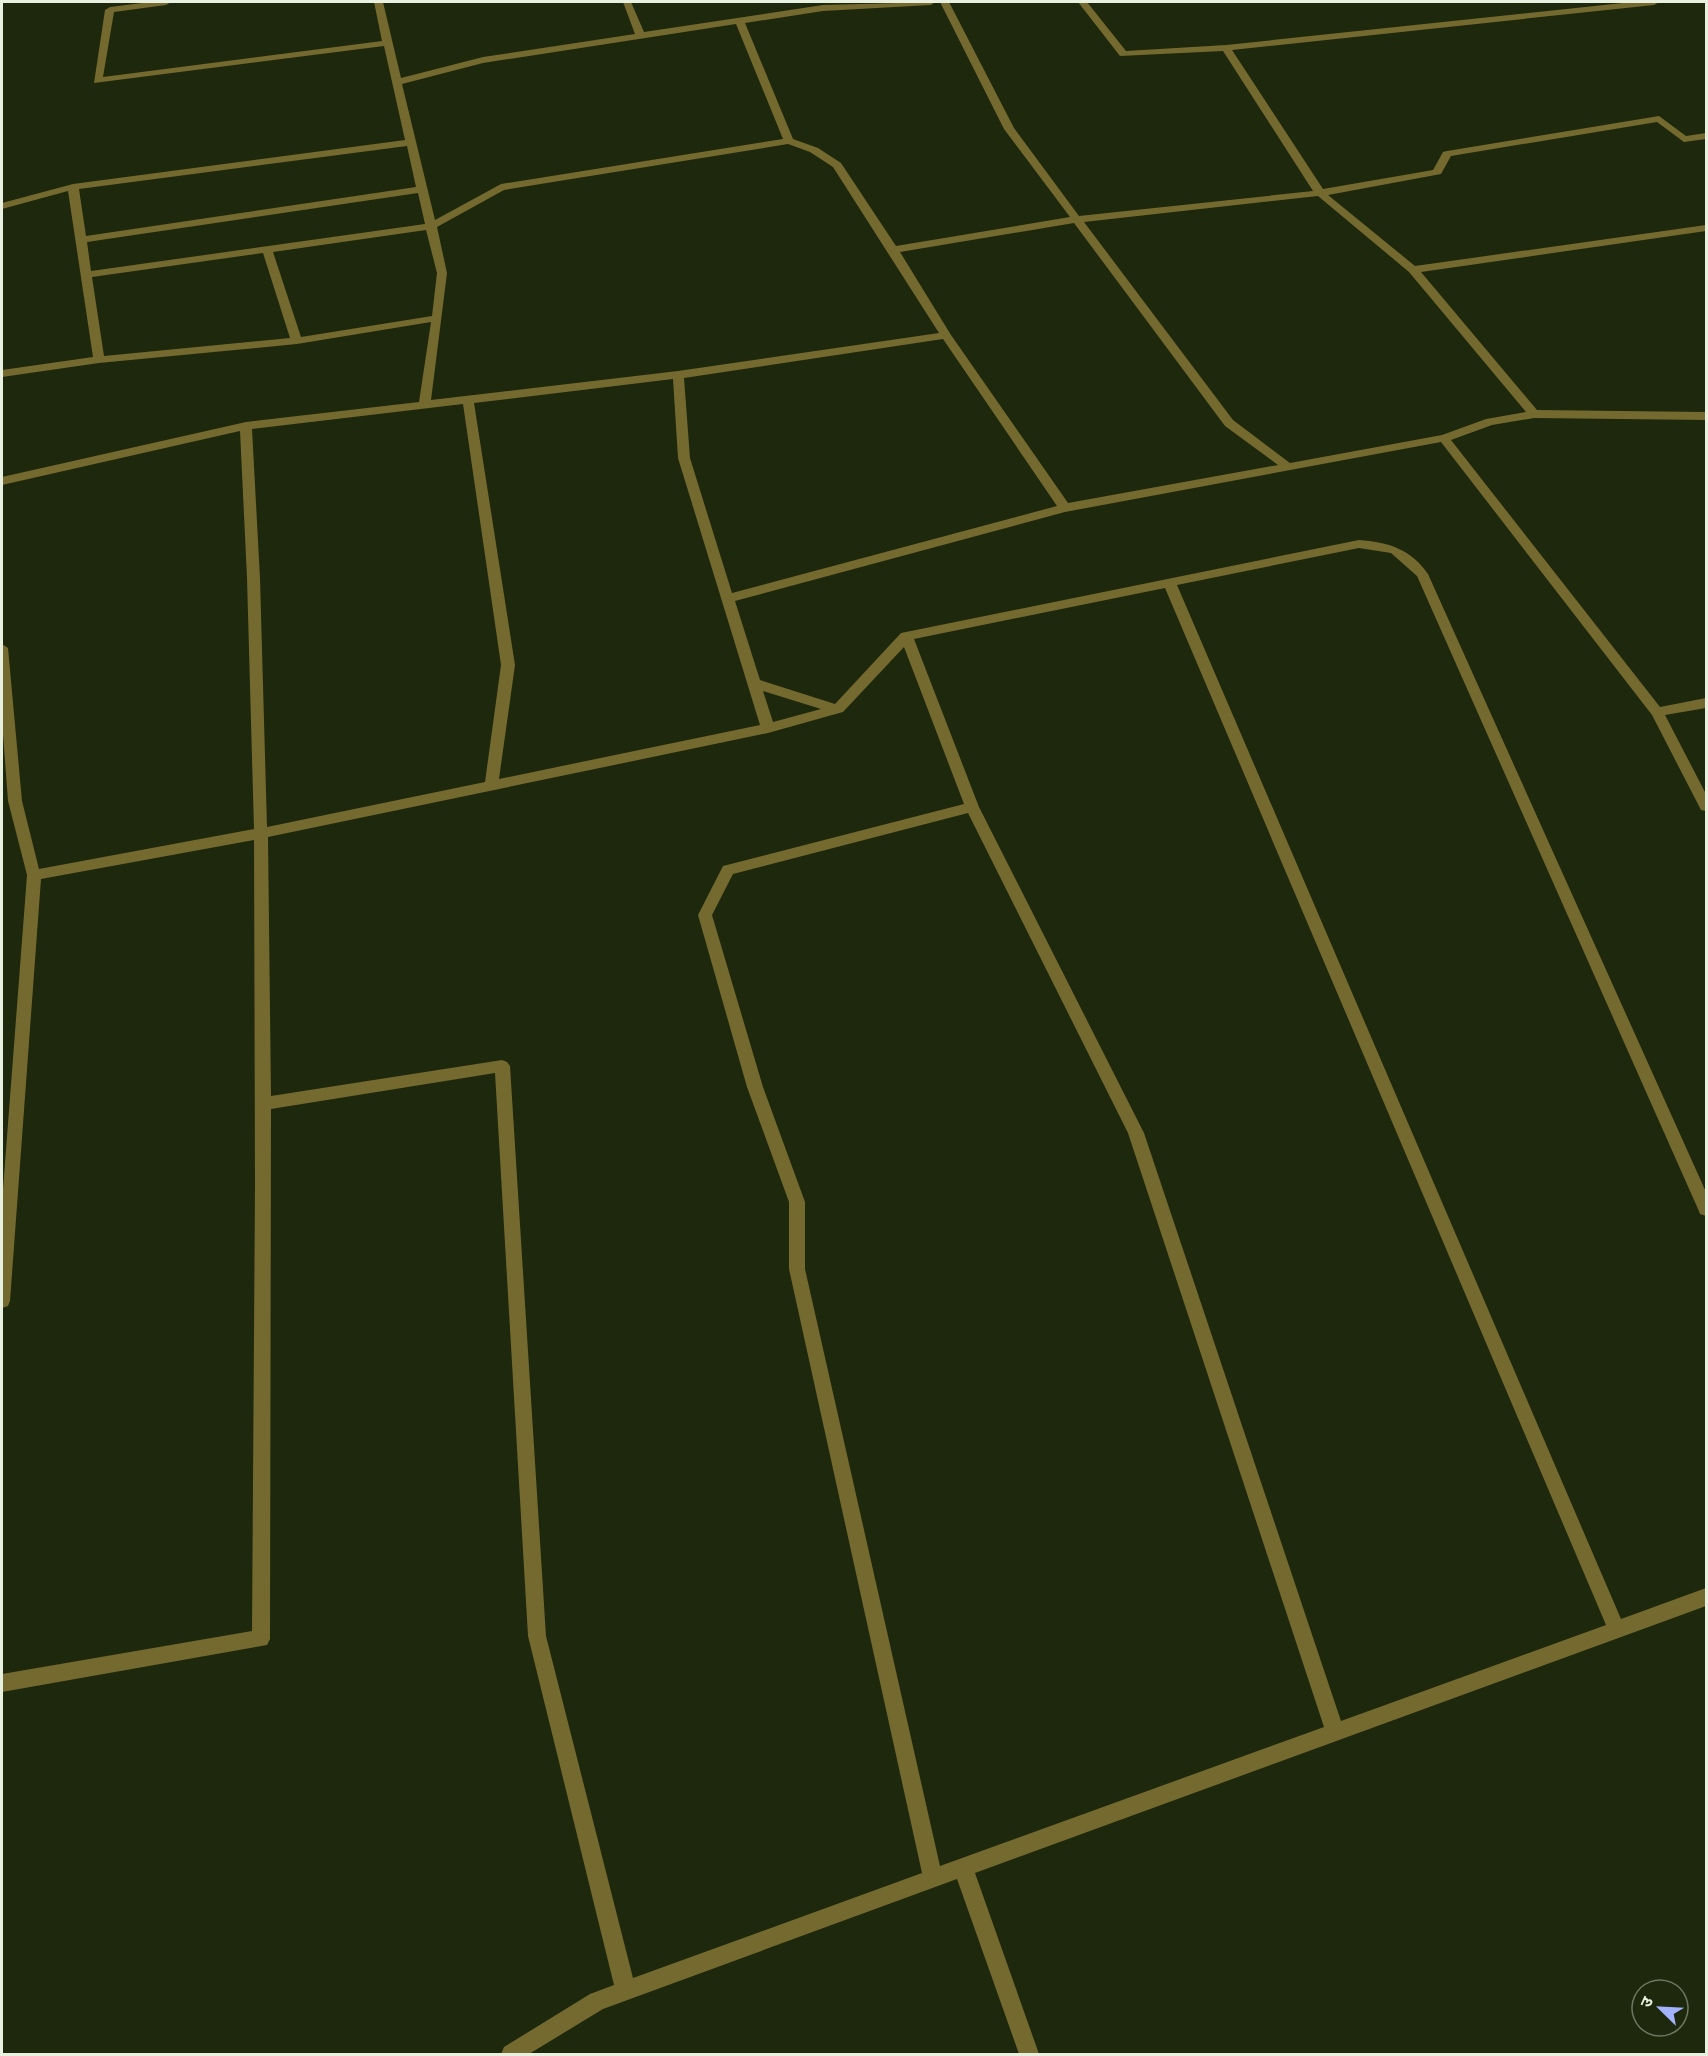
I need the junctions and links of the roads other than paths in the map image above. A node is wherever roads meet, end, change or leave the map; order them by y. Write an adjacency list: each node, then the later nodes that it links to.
1 (166, 2): 10 (street)
2 (378, 2): 10 (street)
3 (627, 2): 9 (street)
4 (931, 2): 8 (street)
5 (944, 2): 20 (street)
6 (1082, 2): 11 (street)
7 (1654, 2): 11 (street)
8 (739, 21): 9 (street); 14 (street)
9 (641, 36): 12 (street)
10 (387, 43): 12 (street)
11 (1226, 48): 18 (street)
12 (397, 82): 15 (street)
13 (1707, 136): 18 (street)
14 (789, 141): 21 (street); 25 (street)
15 (411, 142): 16 (street); 17 (street)
16 (73, 187): 19 (street); 23 (street)
17 (422, 189): 21 (street); 23 (street)
18 (1320, 193): 20 (street); 26 (street)
19 (2, 206)
20 (1078, 219): 25 (street); 40 (street)
21 (431, 226): 24 (street); 28 (street)
22 (1707, 228): 26 (street)
23 (81, 240): 27 (street)
24 (267, 249): 27 (street); 30 (street)
25 (893, 250): 29 (street)
26 (1413, 270): 36 (street)
27 (86, 275): 31 (street)
28 (437, 318): 30 (street); 35 (street)
29 (945, 335): 33 (street); 42 (street)
30 (297, 341): 31 (street)
31 (99, 360): 32 (street)
32 (2, 374)
33 (678, 375): 34 (street); 44 (street)
34 (468, 399): 35 (street); 52 (street)
35 (425, 405): 38 (street)
36 (1533, 414): 37 (street); 39 (street)
37 (1707, 416)
38 (246, 426): 41 (street); 56 (street)
39 (1444, 438): 40 (street); 50 (street)
40 (1287, 466): 42 (street)
41 (2, 481)
42 (1065, 508): 44 (street)
43 (1169, 582): 45 (street); 59 (street); 62 (street)
44 (728, 598): 47 (street)
45 (906, 636): 49 (street); 55 (street)
46 (2, 648): 53 (street)
47 (754, 682): 49 (street); 51 (street)
48 (1707, 703): 50 (street)
49 (838, 710): 51 (street)
50 (1657, 712): 54 (street)
51 (768, 728): 52 (street)
52 (491, 786): 56 (street)
53 (8, 802): 57 (street)
54 (1707, 806)
55 (972, 807): 64 (street); 66 (street)
56 (262, 833): 57 (street); 58 (street)
57 (34, 875): 60 (street)
58 (262, 1104): 63 (street); 67 (street)
59 (1707, 1209)
60 (2, 1301)
61 (1707, 1597): 62 (street)
62 (1617, 1630): 64 (street)
63 (2, 1683)
64 (1335, 1732): 65 (street)
65 (963, 1868): 66 (street); 69 (street)
66 (933, 1879): 67 (street)
67 (626, 1992): 68 (street)
68 (512, 2055)
69 (1029, 2055)

